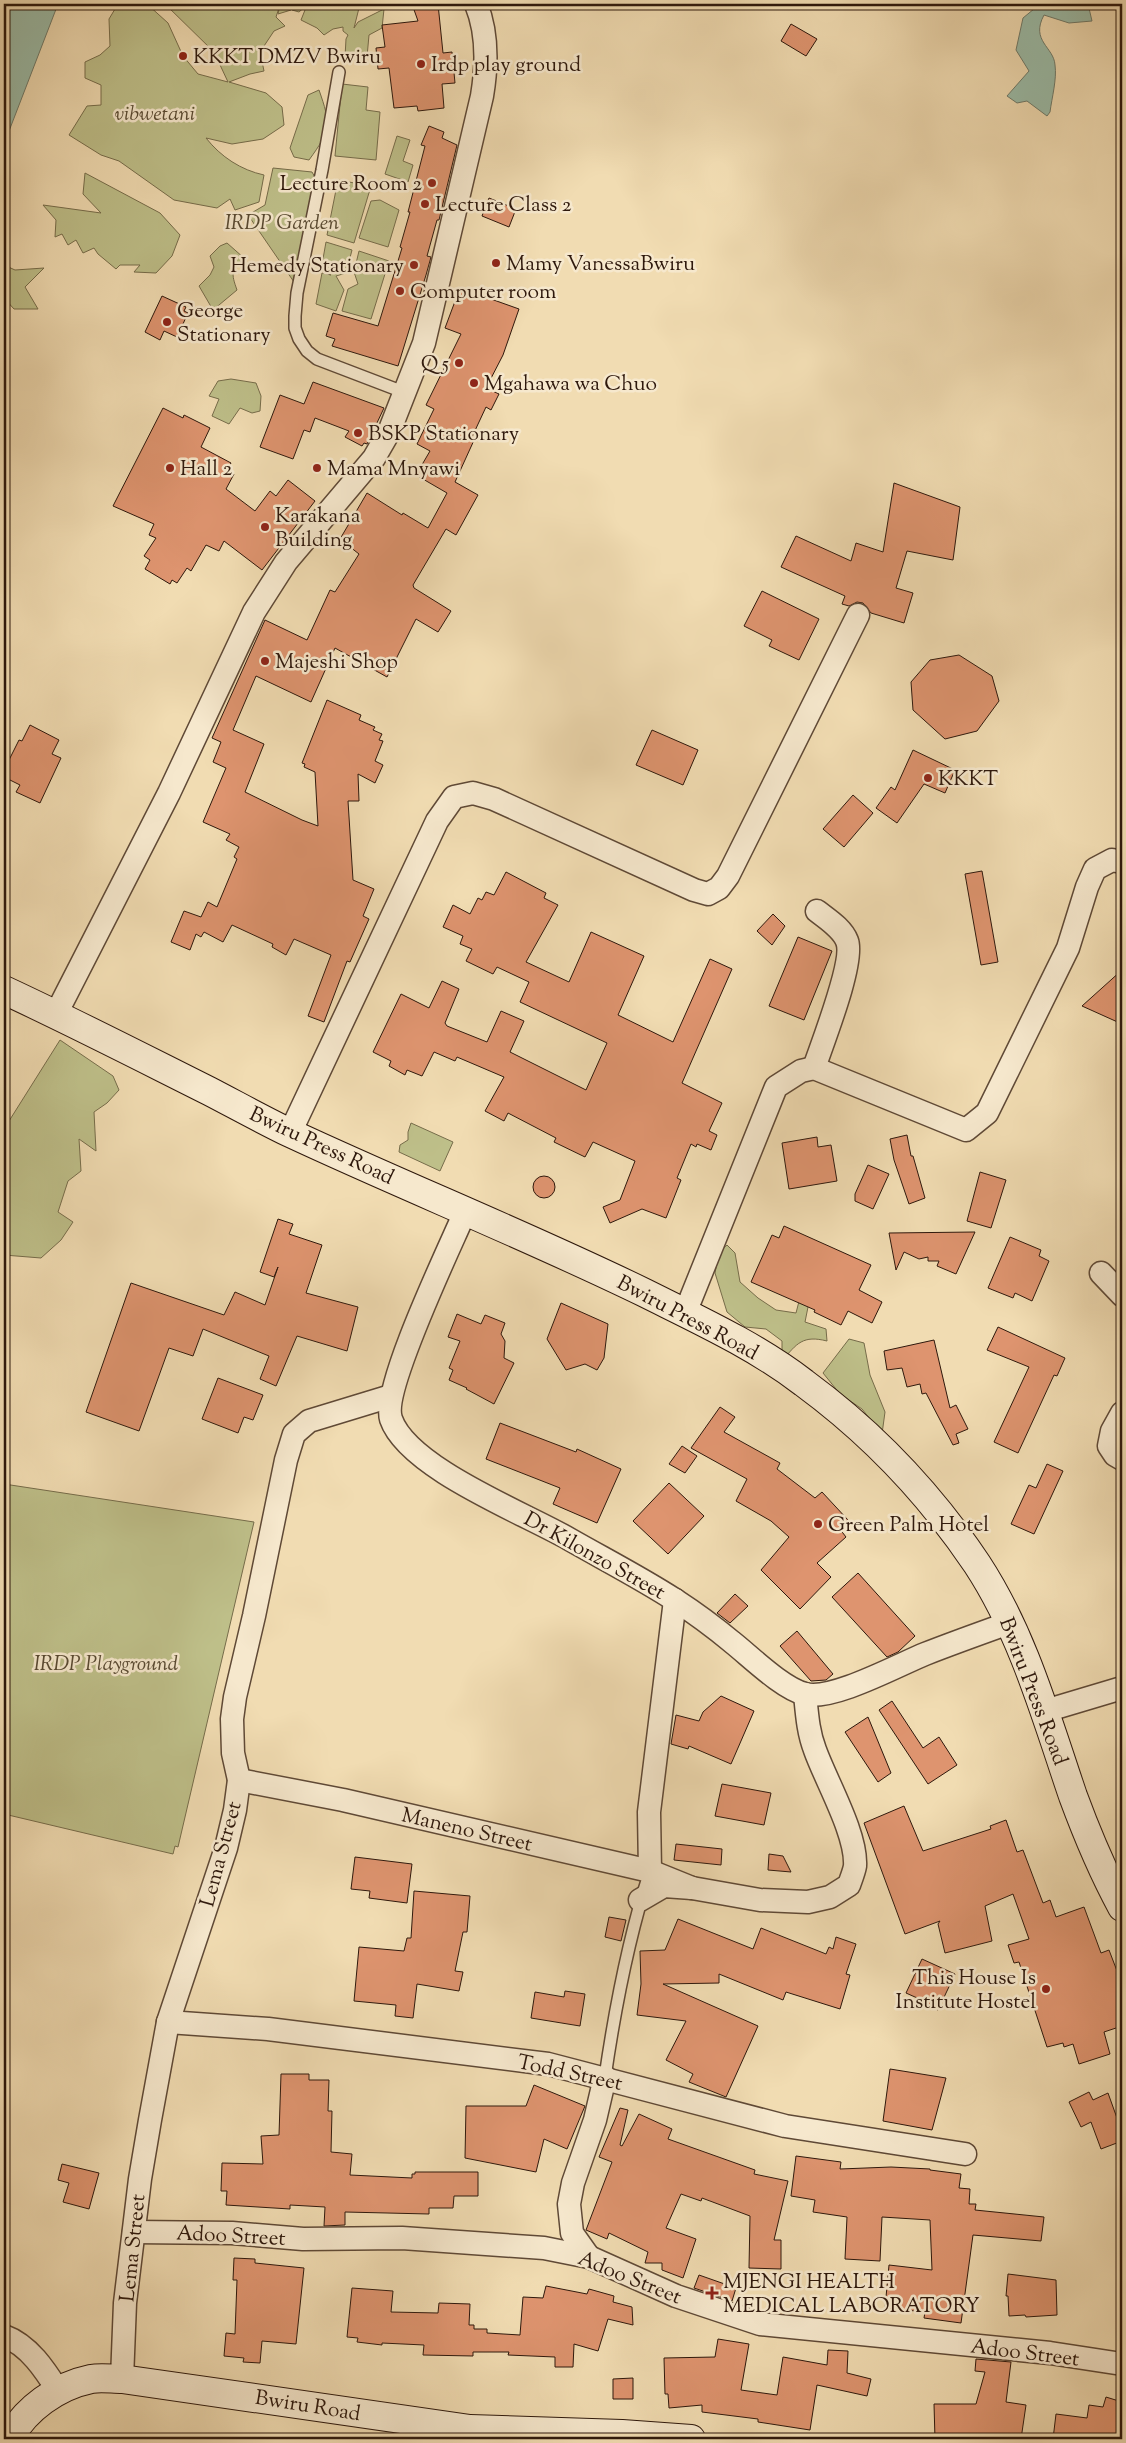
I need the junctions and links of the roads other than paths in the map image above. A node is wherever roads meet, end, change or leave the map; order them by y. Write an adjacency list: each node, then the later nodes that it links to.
1 (476, 4): 3 (street)
2 (339, 72): 3 (lane)
3 (406, 393): 8 (street)
4 (858, 615): 10 (street)
5 (1122, 862): 9 (street)
6 (817, 911): 9 (street)
7 (4, 990): 8 (street, Bwiru Press Road)
8 (56, 1014): 10 (street, Bwiru Press Road)
9 (814, 1068): 14 (street)
10 (290, 1133): 11 (street, Bwiru Press Road)
11 (465, 1212): 14 (street, Bwiru Press Road); 15 (street, Dr Kilonzo Street)
12 (1101, 1273): 13 (street)
13 (1122, 1294)
14 (685, 1313): 19 (street, Bwiru Press Road)
15 (391, 1396): 18 (street, Dr Kilonzo Street); 23 (street, Lema Street)
16 (1122, 1413): 17 (street)
17 (1122, 1460)
18 (675, 1600): 21 (street, Dr Kilonzo Street); 24 (street)
19 (1009, 1622): 21 (street); 22 (street, Bwiru Press Road)
20 (1122, 1688): 22 (street)
21 (805, 1694): 25 (street)
22 (1045, 1711): 27 (street, Bwiru Press Road)
23 (239, 1780): 24 (street, Maneno Street); 28 (street, Lema Street)
24 (650, 1871): 25 (street, Maneno Street); 26 (lane)
25 (692, 1888): 26 (street)
26 (640, 1900): 29 (lane)
27 (1122, 1907)
28 (168, 2022): 29 (street, Todd Street); 31 (street, Lema Street)
29 (605, 2078): 30 (street, Todd Street); 32 (street)
30 (965, 2154)
31 (134, 2232): 32 (street, Adoo Street); 35 (street, Lema Street)
32 (589, 2257): 34 (street, Adoo Street)
33 (4, 2336): 36 (street)
34 (1122, 2364)
35 (122, 2379): 36 (street, Bwiru Road); 38 (street, Bwiru Road)
36 (59, 2392): 37 (street, Bwiru Road)
37 (9, 2439)
38 (691, 2439)

